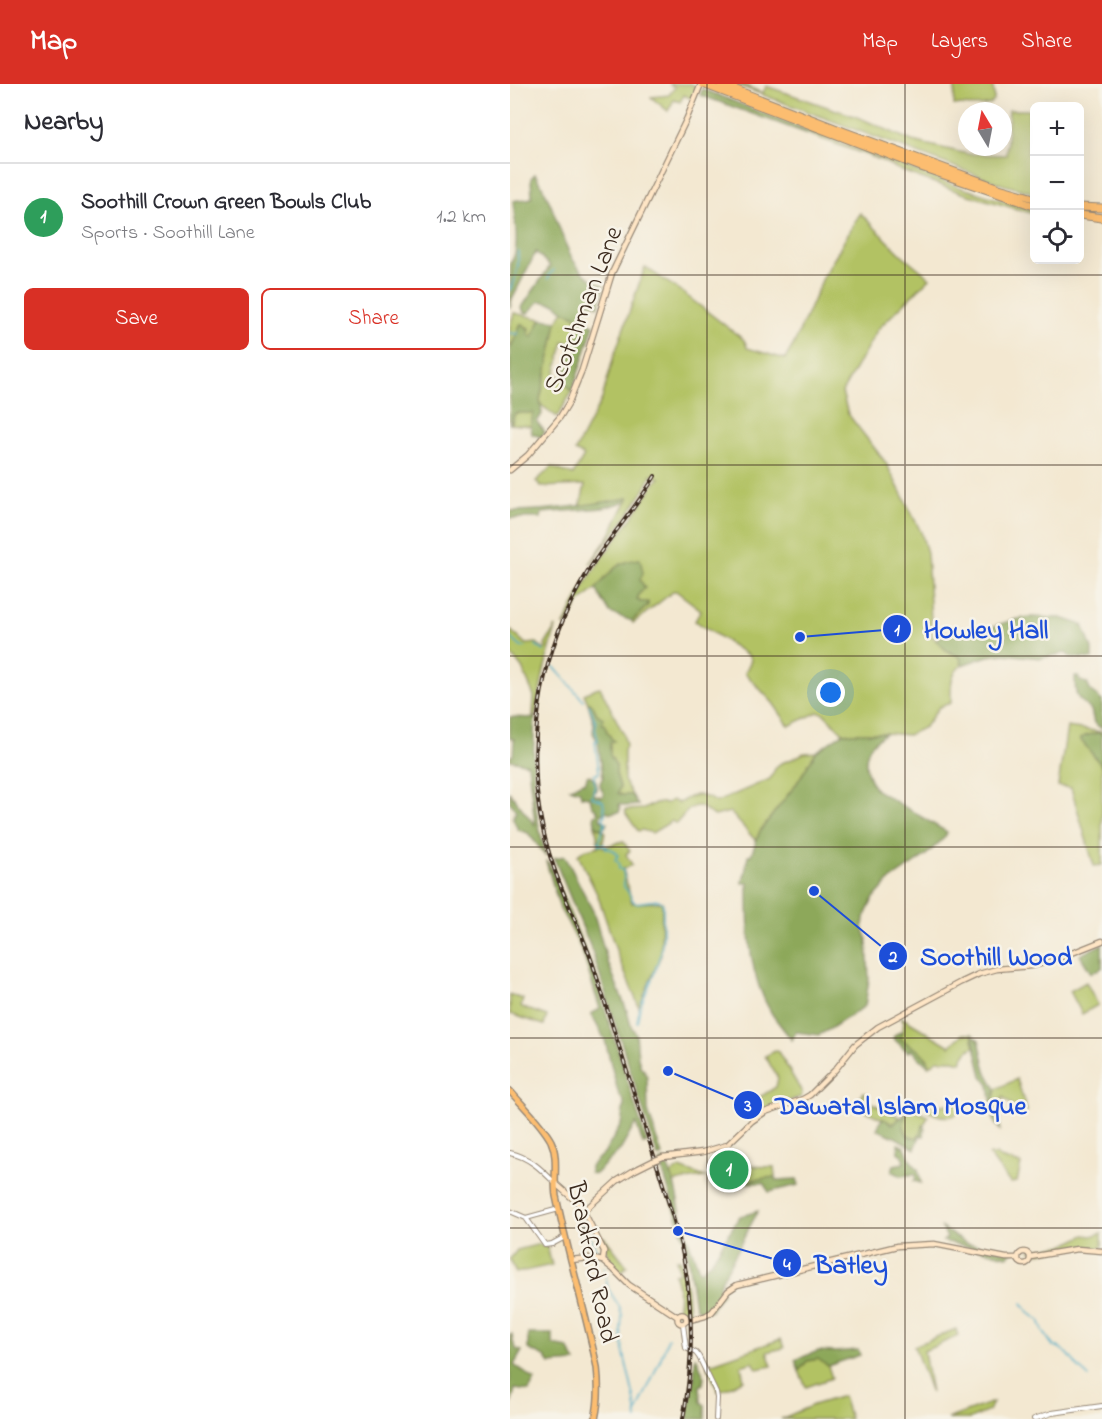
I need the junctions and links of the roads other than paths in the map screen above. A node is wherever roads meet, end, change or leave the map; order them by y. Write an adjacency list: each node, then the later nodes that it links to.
1 (702, 84): 4 (highway); 9 (main road, Scotchman Lane)
2 (721, 84): 3 (highway)
3 (1030, 197)
4 (1030, 204)
5 (1084, 207): 6 (highway)
6 (1102, 208)
7 (1084, 216): 8 (highway)
8 (1102, 218)
9 (510, 470)
10 (1102, 941): 16 (main road, bridge)
11 (510, 1091): 13 (main road, Bradford Road)
12 (510, 1153): 13 (street)
13 (555, 1183): 14 (main road, Bradford Road); 16 (main road)
14 (559, 1209): 17 (street); 18 (main road, Bradford Road)
15 (510, 1211): 17 (street)
16 (584, 1211): 23 (main road)
17 (526, 1218): 18 (street)
18 (565, 1237): 22 (main road, Bradford Road)
19 (1102, 1251): 20 (main road)
20 (1030, 1257): 21 (main road); 21 (main road)
21 (1018, 1258): 24 (main road)
22 (571, 1260): 23 (main road); 26 (main road, Bradford Road)
23 (603, 1262): 24 (main road)
24 (685, 1321): 27 (street)
25 (1102, 1406): 28 (street)
26 (595, 1419)
27 (716, 1419)
28 (1034, 1419)

